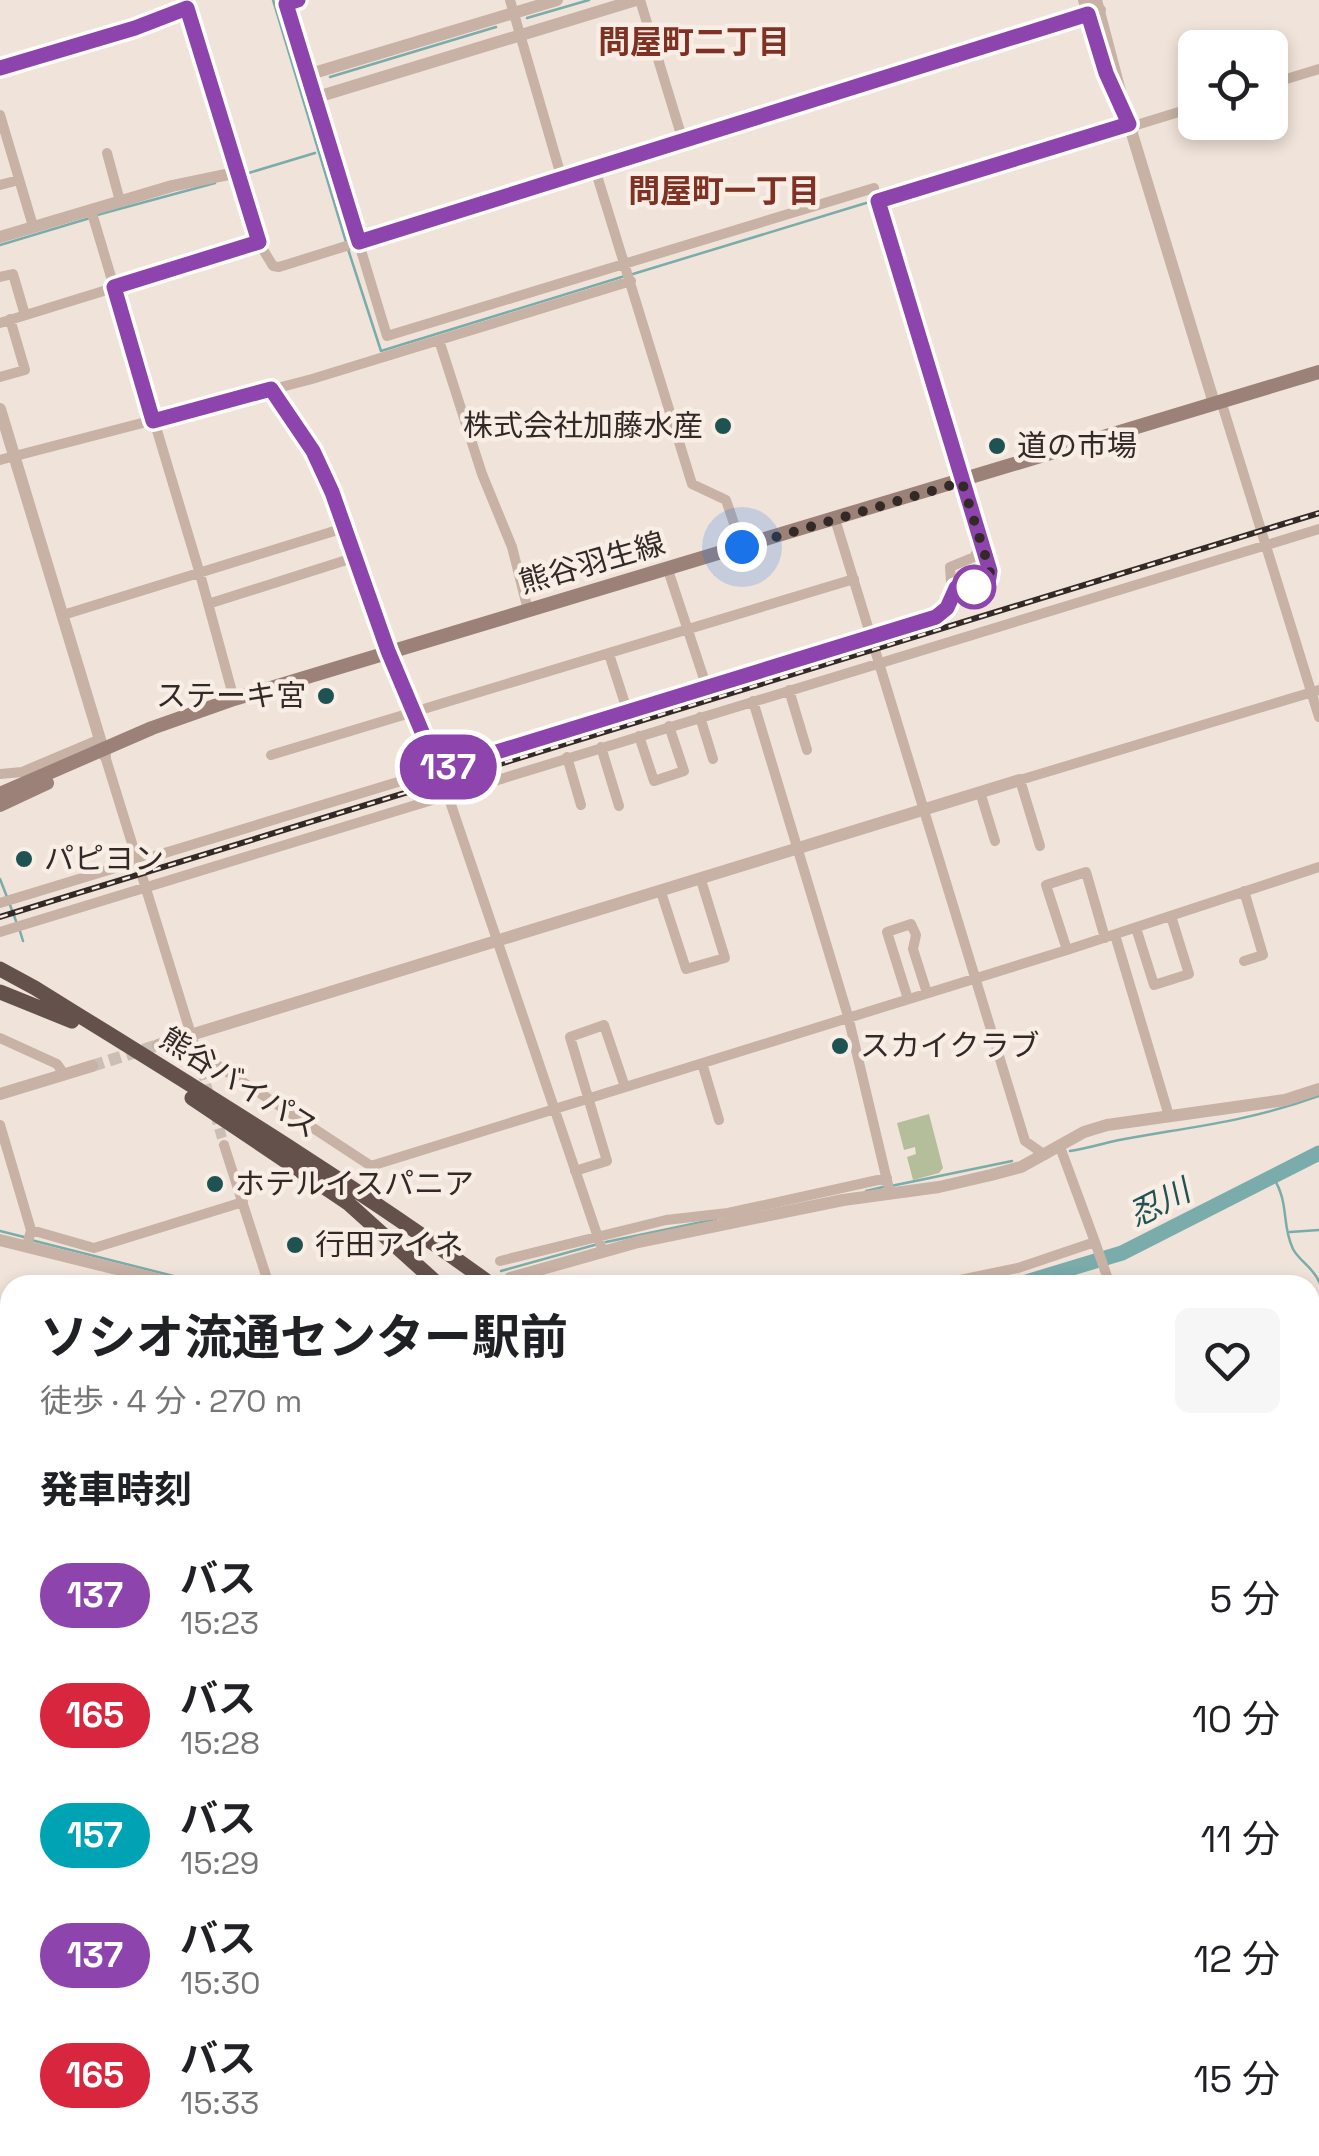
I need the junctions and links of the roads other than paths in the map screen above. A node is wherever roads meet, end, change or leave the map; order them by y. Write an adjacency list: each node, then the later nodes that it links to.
1 (298, 0): 4 (street)
2 (557, 0): 6 (street)
3 (638, 0): 8 (street); 17 (street)
4 (285, 2): 11 (street)
5 (186, 4): 9 (street); 21 (street)
6 (512, 6): 8 (street); 11 (street)
7 (1092, 6): 16 (street); 17 (street)
8 (520, 33): 13 (street); 22 (street)
9 (0, 68)
10 (1319, 68): 12 (street)
11 (308, 75): 13 (street)
12 (1288, 78)
13 (314, 98): 31 (street)
14 (1178, 112): 16 (street)
15 (0, 116): 18 (street)
16 (1130, 126): 42 (street); 47 (street)
17 (683, 141): 20 (street)
18 (5, 152): 23 (street)
19 (107, 154): 26 (street)
20 (594, 168): 22 (street); 32 (street)
21 (239, 172): 26 (street); 30 (street)
22 (562, 179): 31 (street)
23 (19, 180): 24 (street); 28 (street)
24 (0, 185)
25 (874, 188): 32 (street)
26 (120, 201): 27 (street)
27 (91, 210): 28 (street); 35 (street)
28 (33, 226): 29 (street)
29 (0, 237)
30 (259, 242): 31 (street); 35 (street)
31 (359, 242): 32 (street)
32 (626, 265): 34 (street)
33 (0, 278): 36 (street)
34 (631, 280): 38 (street); 53 (street)
35 (114, 287): 36 (street); 44 (street)
36 (25, 315): 37 (street)
37 (5, 321): 40 (street)
38 (439, 340): 41 (street); 60 (street)
39 (1319, 372): 42 (main road, 熊谷羽生線)
40 (0, 377)
41 (271, 389): 44 (street); 49 (street)
42 (1218, 402): 47 (main road, 熊谷羽生線); 52 (street)
43 (0, 409): 45 (street)
44 (153, 421): 45 (street); 56 (street)
45 (15, 457): 46 (street); 61 (street)
46 (0, 460)
47 (962, 482): 48 (main road, 熊谷羽生線); 51 (street)
48 (835, 519): 53 (main road, 熊谷羽生線); 57 (street)
49 (344, 528): 54 (street); 56 (street)
50 (1319, 529): 52 (street)
51 (982, 545): 58 (street); 58 (street)
52 (1266, 545): 66 (street); 69 (street)
53 (742, 547): 55 (main road, 熊谷羽生線)
54 (356, 557): 59 (street); 64 (street)
55 (668, 570): 60 (main road, 熊谷羽生線); 62 (street)
56 (200, 574): 59 (street); 61 (street)
57 (854, 579): 62 (street); 63 (street)
58 (956, 588): 63 (street)
59 (208, 604): 70 (street)
60 (528, 610): 64 (main road, 熊谷羽生線)
61 (64, 615): 78 (street)
62 (688, 628): 65 (street); 67 (street)
63 (870, 638): 66 (street); 67 (street)
64 (388, 651): 70 (main road, 熊谷羽生線); 72 (street)
65 (609, 654): 72 (street); 73 (street)
66 (878, 663): 68 (street); 93 (street)
67 (707, 688): 73 (street)
68 (789, 690): 71 (street); 80 (street)
69 (1315, 691): 75 (street); 86 (street)
70 (234, 699): 78 (main road, 熊谷羽生線)
71 (753, 700): 74 (street); 96 (street)
72 (414, 713): 81 (street); 84 (street)
73 (628, 713): 84 (street)
74 (700, 717): 76 (street); 83 (street)
75 (1319, 717)
76 (670, 726): 77 (street); 77 (street)
77 (638, 736): 79 (street)
78 (102, 747): 85 (street); 88 (main road, 熊谷羽生線); 90 (main road, 熊谷羽生線); 97 (street)
79 (600, 747): 82 (street); 92 (street)
80 (807, 750)
81 (271, 755)
82 (568, 757): 89 (street); 91 (street)
83 (712, 760)
84 (438, 770): 89 (street); 97 (street)
85 (0, 774)
86 (1020, 780): 87 (street); 95 (street)
87 (980, 792): 93 (street); 94 (street)
88 (0, 794)
89 (448, 794): 100 (street); 108 (street)
90 (0, 805)
91 (582, 805)
92 (619, 806)
93 (924, 809): 96 (street); 112 (street)
94 (995, 842)
95 (1040, 846)
96 (796, 851): 99 (street); 117 (street)
97 (138, 862): 100 (street); 103 (street)
98 (1319, 868): 101 (street)
99 (701, 880): 102 (street); 102 (street)
100 (146, 886): 106 (street); 119 (street)
101 (1244, 891): 104 (street); 110 (street)
102 (662, 892): 108 (street)
103 (0, 903)
104 (1171, 916): 105 (street); 105 (street)
105 (1136, 928): 107 (street)
106 (0, 932)
107 (1110, 936): 109 (street); 109 (street); 132 (street)
108 (497, 940): 119 (street); 131 (street)
109 (1067, 950): 112 (street)
110 (1244, 961)
111 (0, 970): 149 (highway, 熊谷バイパス)
112 (975, 978): 115 (street); 137 (street)
113 (0, 980): 118 (highway, 熊谷バイパス)
114 (0, 992): 118 (highway)
115 (927, 993): 116 (street); 116 (street)
116 (908, 999): 117 (street)
117 (848, 1016): 123 (street); 139 (street)
118 (72, 1021): 148 (highway, 熊谷バイパス)
119 (191, 1035): 121 (street); 122 (street)
120 (0, 1038): 126 (street)
121 (158, 1045)
122 (197, 1052): 125 (street); 131 (street)
123 (702, 1062): 127 (street); 133 (street)
124 (92, 1066): 126 (street)
125 (202, 1070)
126 (64, 1074): 129 (street)
127 (625, 1087): 130 (street); 130 (street)
128 (1319, 1090): 132 (street)
129 (0, 1094)
130 (588, 1099): 131 (street); 138 (street)
131 (554, 1110): 138 (street)
132 (1169, 1116): 136 (street)
133 (719, 1120)
134 (0, 1125): 141 (street)
135 (224, 1145): 140 (street)
136 (1060, 1147): 137 (street); 143 (street)
137 (1045, 1156): 139 (street)
138 (575, 1171): 144 (street)
139 (889, 1186): 144 (street)
140 (242, 1202): 141 (street); 147 (street)
141 (29, 1238): 142 (street); 146 (street)
142 (0, 1240)
143 (1096, 1242): 151 (street); 152 (street)
144 (601, 1245): 145 (street); 150 (street)
145 (500, 1261)
146 (112, 1275)
147 (265, 1275)
148 (428, 1275)
149 (478, 1275)
150 (530, 1275)
151 (984, 1275)
152 (1107, 1275)

